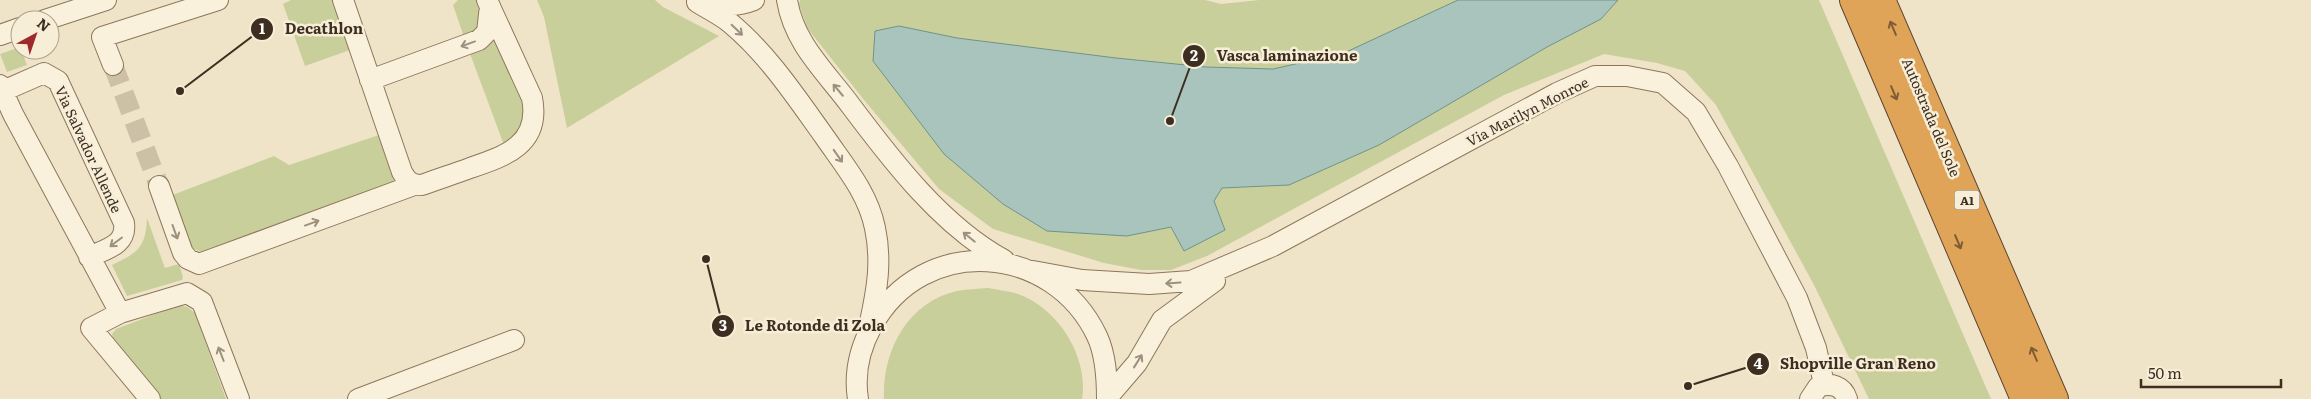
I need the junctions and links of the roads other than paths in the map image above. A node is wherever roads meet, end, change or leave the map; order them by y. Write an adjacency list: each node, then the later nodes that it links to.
1 (106, 0): 10 (street)
2 (218, 0): 11 (street)
3 (343, 0): 12 (street)
4 (754, 0): 8 (street)
5 (786, 0): 18 (street, one-way to 5)
6 (1854, 0): 31 (highway, Autostrada del Sole / A1, one-way to 31)
7 (1881, 0): 32 (highway, Autostrada del Sole / A1, one-way to 7)
8 (695, 1): 21 (street, one-way to 21)
9 (489, 3): 12 (street, one-way to 12); 14 (street)
10 (60, 15)
11 (113, 65)
12 (370, 80): 14 (street)
13 (1, 88): 17 (street, Via Salvador Allende); 17 (street, Via Salvador Allende, one-way to 17)
14 (414, 185): 15 (street, one-way to 14)
15 (159, 186)
16 (1252, 256): 19 (street, Via Marilyn Monroe, one-way to 19); 23 (street, Via Marilyn Monroe); 28 (street, Via Marilyn Monroe, one-way to 16)
17 (89, 257): 20 (street, Via Salvador Allende)
18 (1010, 264): 19 (street); 21 (street)
19 (1033, 271): 28 (street)
20 (120, 313): 25 (street); 26 (street, one-way to 20)
21 (867, 335): 24 (street)
22 (514, 340): 27 (street)
23 (1824, 384): 29 (street); 30 (street)
24 (854, 396)
25 (150, 399)
26 (239, 399)
27 (358, 399)
28 (1107, 399)
29 (1810, 399)
30 (1848, 399)
31 (2025, 399)
32 (2054, 399)

